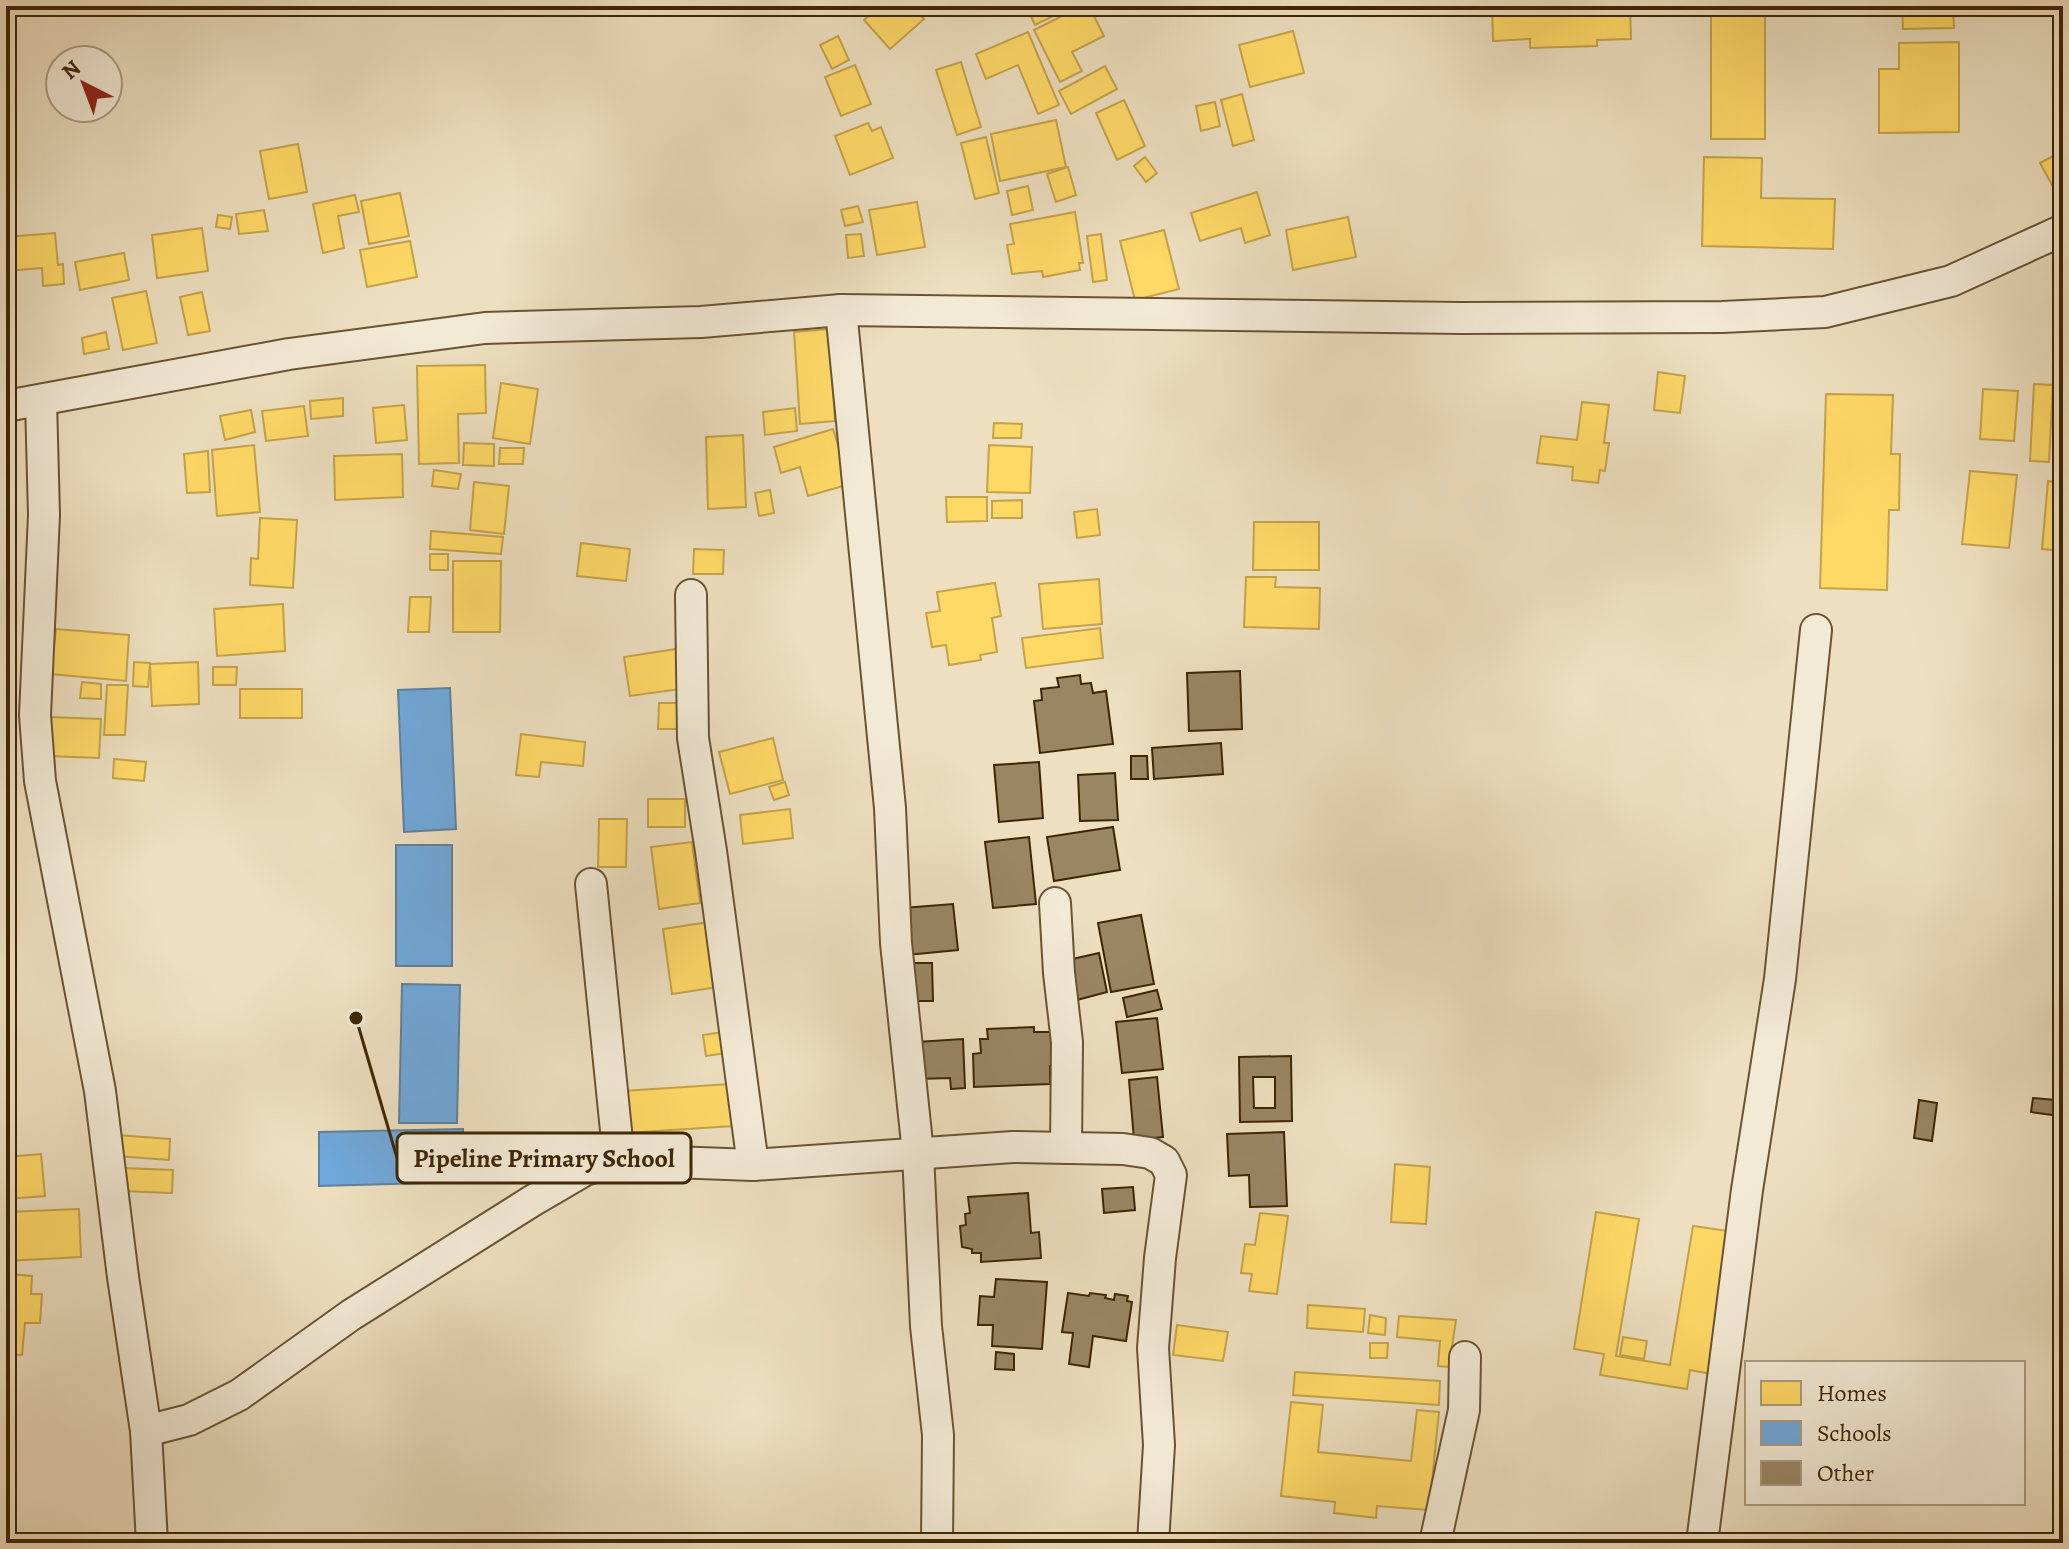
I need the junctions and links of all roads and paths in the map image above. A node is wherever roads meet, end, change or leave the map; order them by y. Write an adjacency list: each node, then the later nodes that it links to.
1 (2063, 230): 2 (street)
2 (841, 310): 3 (street); 10 (street)
3 (41, 401): 4 (street); 14 (street)
4 (6, 406)
5 (691, 595): 12 (street)
6 (1816, 630): 19 (street)
7 (591, 884): 11 (street)
8 (1055, 903): 9 (street)
9 (1066, 1148): 10 (street); 17 (street)
10 (918, 1153): 12 (street); 16 (street)
11 (619, 1160): 12 (street); 14 (street)
12 (753, 1165)
13 (1465, 1357): 18 (street)
14 (146, 1431): 15 (street)
15 (152, 1543)
16 (937, 1543)
17 (1153, 1543)
18 (1435, 1543)
19 (1702, 1543)

